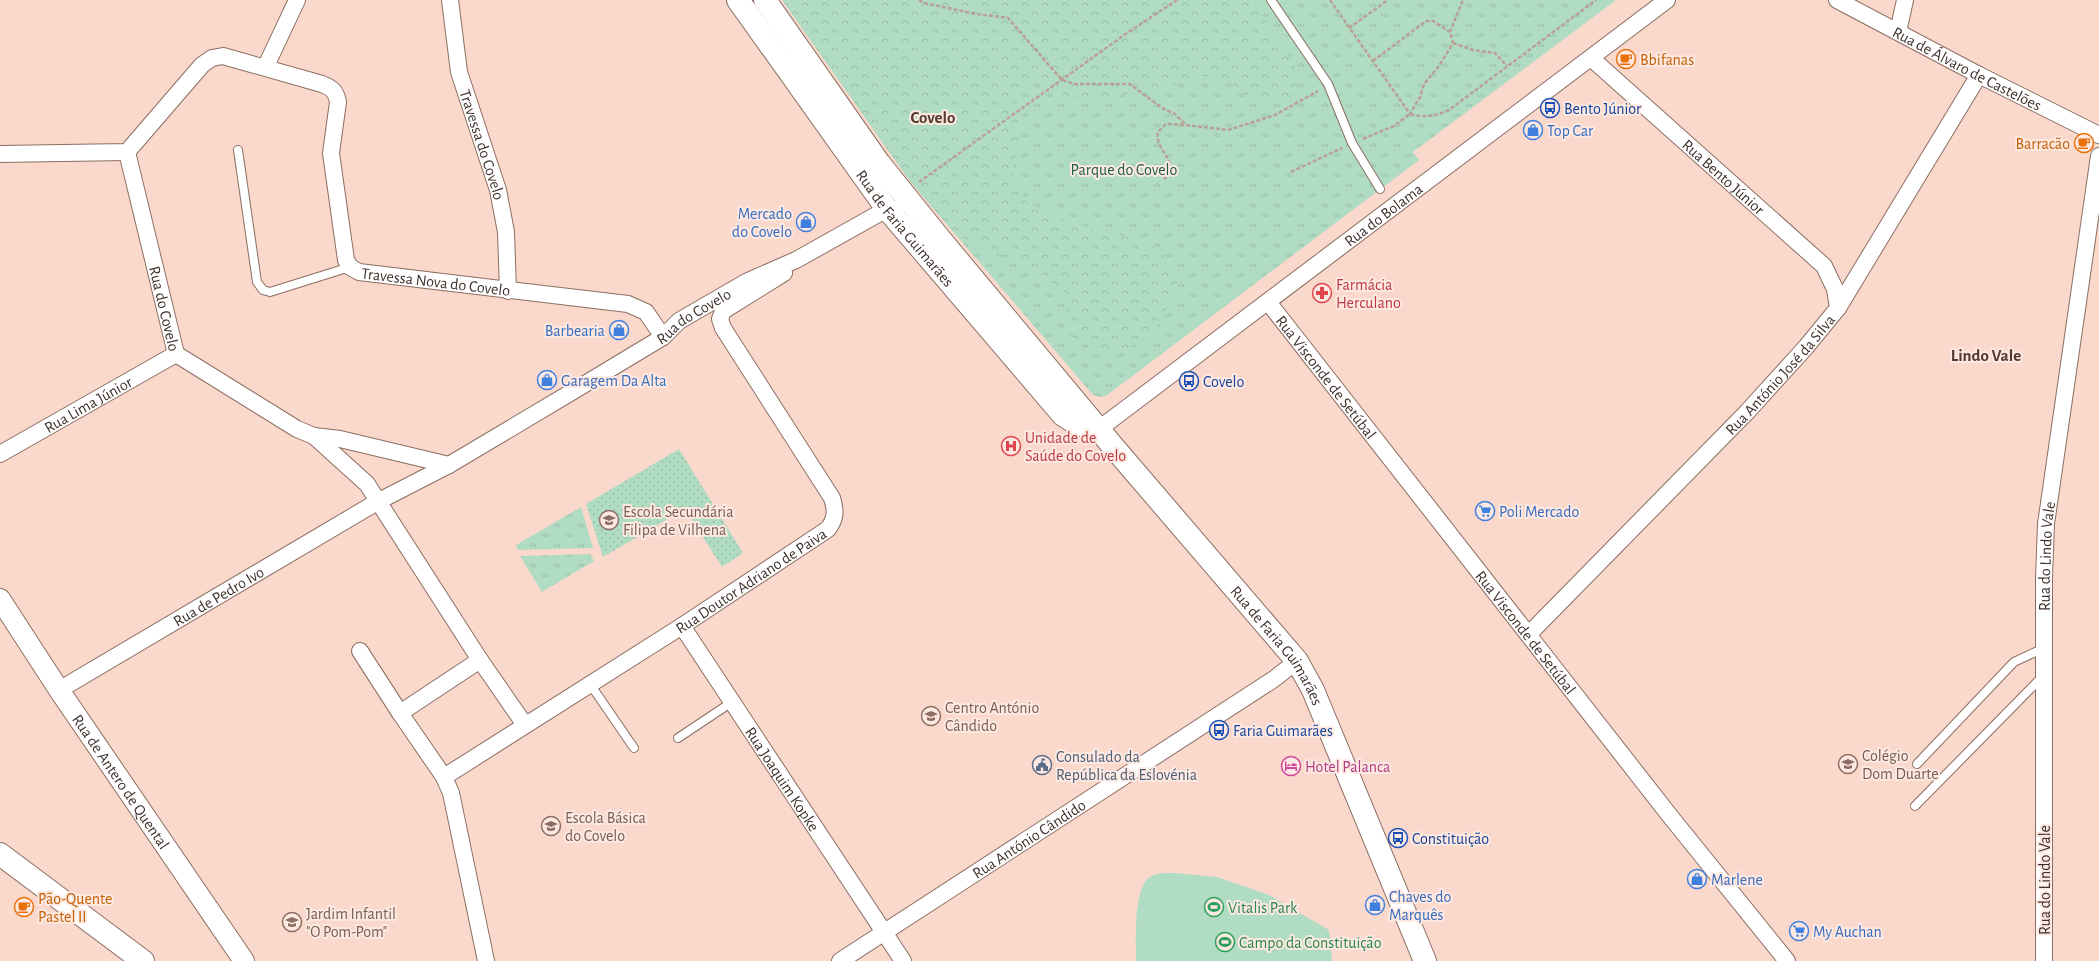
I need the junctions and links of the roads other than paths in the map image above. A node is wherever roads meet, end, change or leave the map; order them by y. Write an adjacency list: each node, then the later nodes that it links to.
1 (297, 0): 11 (street)
2 (450, 0): 23 (street, Travessa do Covelo)
3 (738, 0): 19 (main road, Rua de Faria Guimarães)
4 (764, 0): 20 (main road, Rua de Faria Guimarães)
5 (1271, 0): 18 (lane)
6 (1667, 0): 10 (street, Rua do Bolama)
7 (1837, 0): 9 (street, Rua de Álvaro de Castelões)
8 (1905, 0): 9 (street)
9 (1898, 32): 12 (street, Rua de Álvaro de Castelões)
10 (1591, 58): 24 (street, Rua do Bolama); 25 (street, Rua Bento Júnior)
11 (266, 66): 15 (street, Travessa Nova do Covelo); 22 (street, Travessa Nova do Covelo)
12 (1979, 75): 13 (street, Rua de Álvaro de Castelões); 25 (street, Rua António José da Silva)
13 (2099, 135)
14 (238, 150): 22 (lane)
15 (127, 152): 16 (street); 27 (street, Rua do Covelo)
16 (0, 154)
17 (2099, 156): 36 (street, Rua do Lindo Vale)
18 (1380, 189)
19 (887, 209): 20 (street); 21 (street, Rua do Covelo); 28 (main road, Rua de Faria Guimarães)
20 (940, 239): 28 (main road, Rua de Faria Guimarães)
21 (796, 260): 26 (street, Rua do Covelo); 34 (street, Rua Doutor Adriano de Paiva)
22 (350, 267): 23 (street, Travessa Nova do Covelo)
23 (508, 291): 26 (street, Travessa Nova do Covelo)
24 (1268, 302): 28 (street, Rua do Bolama); 35 (street, Rua Visconde de Setúbal)
25 (1838, 308): 35 (street, Rua António José da Silva)
26 (663, 337): 31 (street, Rua do Covelo)
27 (176, 354): 29 (street, Rua do Covelo); 30 (street, Rua Lima Júnior)
28 (1099, 429): 39 (main road, Rua de Faria Guimarães)
29 (314, 436): 31 (street, Rua do Covelo); 32 (street, Rua do Covelo)
30 (0, 454)
31 (449, 465): 32 (street, Rua do Covelo)
32 (377, 502): 38 (street); 42 (street, Rua de Pedro Ivo)
33 (0, 599): 42 (street, Rua de Antero de Quental)
34 (682, 626): 41 (street, Rua Doutor Adriano de Paiva); 43 (street, Rua Joaquim Kopke)
35 (1529, 634): 61 (street, Rua Visconde de Setúbal)
36 (2044, 648): 40 (street, Rua do Lindo Vale); 48 (lane)
37 (360, 651): 44 (street)
38 (480, 660): 44 (street); 45 (street)
39 (1297, 661): 52 (main road, Rua de Faria Guimarães); 53 (street, Rua António Cândido)
40 (2044, 674): 50 (lane); 62 (street, Rua do Lindo Vale)
41 (590, 684): 45 (street, Rua Doutor Adriano de Paiva); 47 (lane)
42 (59, 690): 55 (street, Rua de Antero de Quental)
43 (732, 702): 46 (lane); 53 (street, Rua Joaquim Kopke)
44 (400, 713): 49 (street)
45 (526, 725): 49 (street, Rua Doutor Adriano de Paiva)
46 (678, 738)
47 (634, 748)
48 (1917, 764)
49 (444, 777): 56 (street)
50 (1915, 806)
51 (0, 854): 54 (main road)
52 (1398, 898): 59 (main road, Rua de Faria Guimarães); 60 (main road)
53 (883, 932): 57 (street, Rua António Cândido); 58 (street, Rua Joaquim Kopke)
54 (142, 961)
55 (244, 961)
56 (486, 961)
57 (840, 961)
58 (903, 961)
59 (1425, 961)
60 (1441, 961)
61 (1787, 961)
62 (2044, 961)

